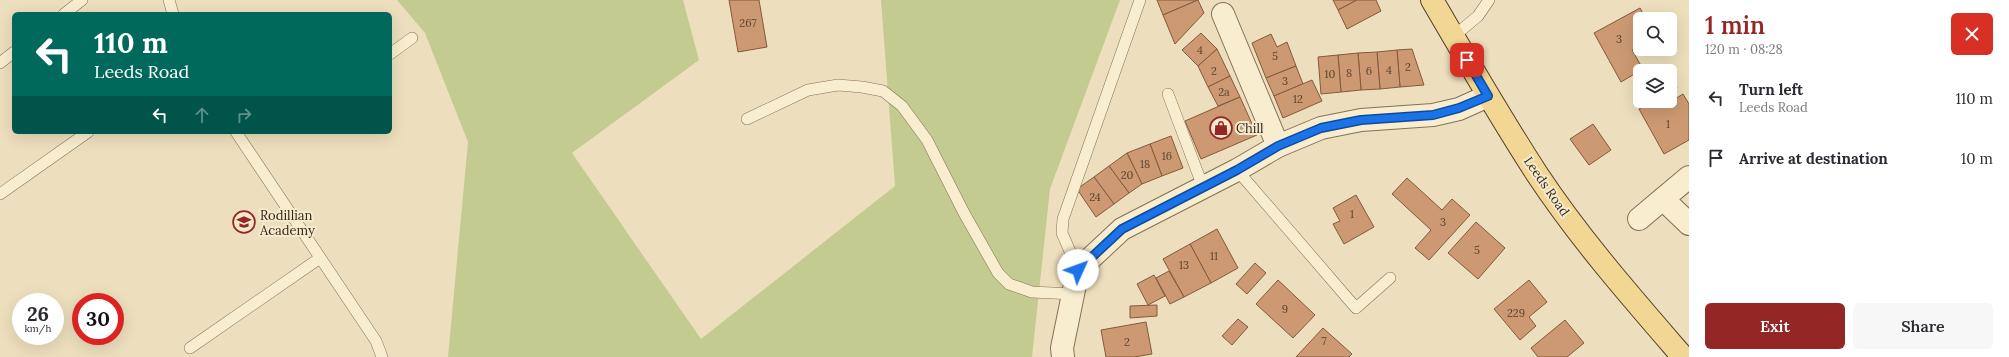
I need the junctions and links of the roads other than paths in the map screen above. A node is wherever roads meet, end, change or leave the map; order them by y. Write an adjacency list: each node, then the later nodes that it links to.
1 (82, 0): 6 (lane)
2 (169, 0): 7 (lane)
3 (1140, 0): 28 (lane)
4 (1432, 0): 9 (main road, Leeds Road)
5 (1489, 0): 9 (lane)
6 (67, 12)
7 (172, 12)
8 (1223, 14): 19 (street)
9 (1453, 37): 15 (main road, Leeds Road)
10 (412, 38): 11 (lane)
11 (392, 53)
12 (12, 54): 13 (lane)
13 (0, 63)
14 (1168, 94): 22 (lane)
15 (1488, 96): 19 (street); 34 (main road, Leeds Road)
16 (747, 119): 30 (lane)
17 (85, 134): 23 (lane)
18 (238, 134): 27 (lane)
19 (1278, 146): 20 (street)
20 (1237, 170): 22 (street); 29 (lane)
21 (1689, 177): 24 (street)
22 (1203, 187): 28 (street)
23 (0, 194)
24 (1663, 198): 25 (street); 26 (street)
25 (1639, 219)
26 (1689, 224)
27 (320, 258): 31 (lane); 32 (lane)
28 (1078, 270): 30 (street)
29 (1390, 278)
30 (1073, 294): 33 (street)
31 (190, 348)
32 (382, 357)
33 (1063, 357)
34 (1683, 357)

